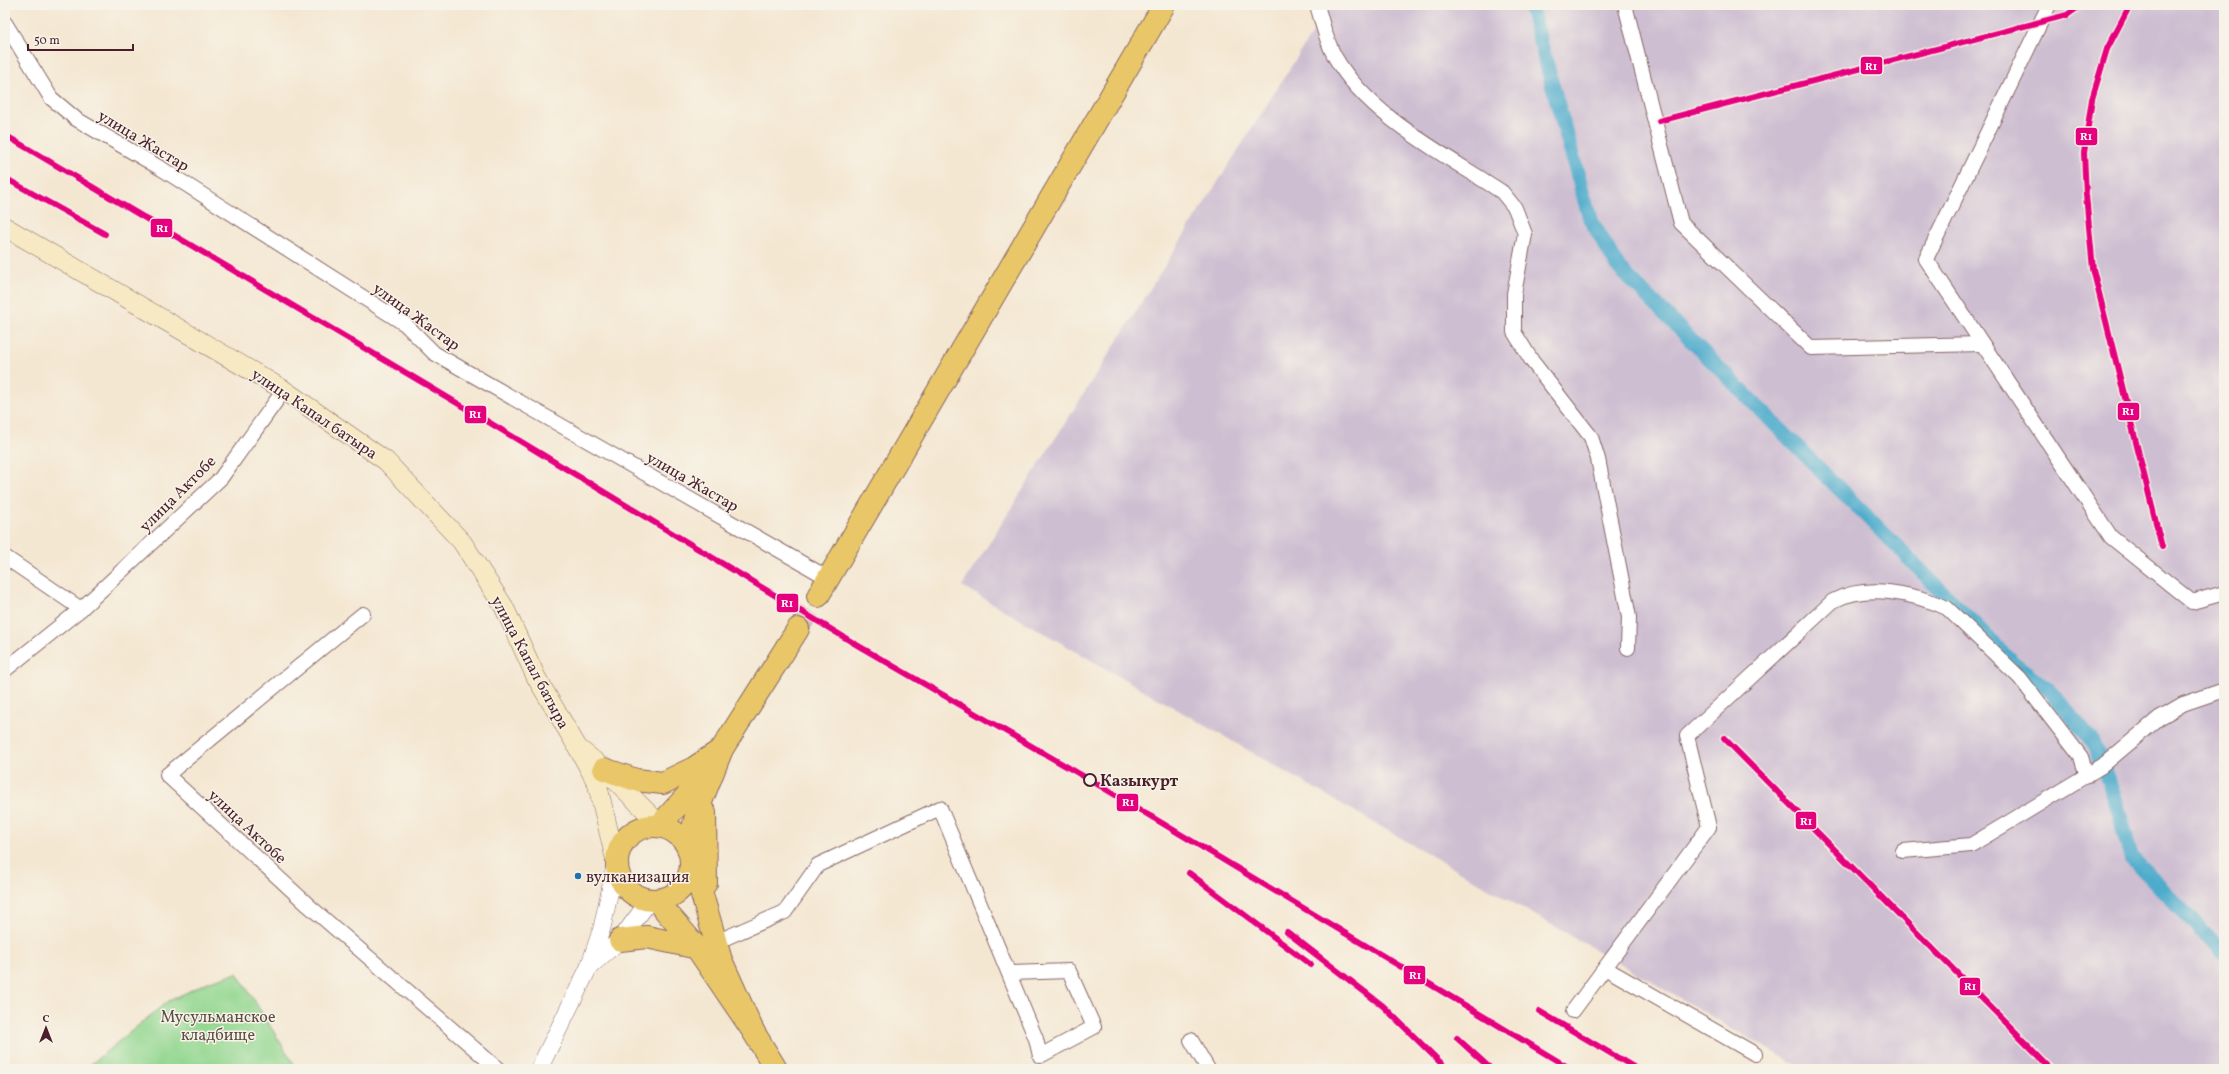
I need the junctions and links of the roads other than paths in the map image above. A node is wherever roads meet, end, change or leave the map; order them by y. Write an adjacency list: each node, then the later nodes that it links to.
1 (1164, 5): 10 (main road)
2 (1317, 5): 16 (street)
3 (1625, 5): 7 (street)
4 (2049, 5): 7 (street)
5 (5, 23): 10 (street, улица Жастар)
6 (5, 227): 8 (main road, улица Капал батыра)
7 (1982, 344): 11 (street)
8 (284, 390): 13 (street, улица Актобе); 19 (main road, улица Капал батыра)
9 (5, 557): 13 (street)
10 (828, 578): 12 (main road)
11 (2224, 593)
12 (818, 596)
13 (81, 609): 17 (street, улица Актобе)
14 (363, 614): 38 (street, улица Актобе)
15 (798, 629): 20 (main road)
16 (1628, 648)
17 (5, 670)
18 (2224, 690): 22 (street)
19 (578, 748): 21 (main road, улица Капал батыра); 27 (main road, улица Капал батыра)
20 (722, 749): 21 (main road); 23 (main road); 24 (main road)
21 (604, 770): 24 (main road, улица Капал батыра)
22 (2087, 776): 25 (street); 33 (street)
23 (705, 793): 26 (main road); 29 (main road)
24 (660, 825): 26 (main road); 27 (main road)
25 (1903, 851)
26 (690, 854): 28 (main road); 29 (main road)
27 (616, 862): 28 (main road); 32 (street)
28 (653, 900): 30 (street); 31 (main road)
29 (707, 912): 31 (main road)
30 (620, 940): 31 (main road); 32 (street)
31 (707, 945): 34 (street); 40 (main road)
32 (589, 967): 39 (street)
33 (1604, 968): 35 (street); 37 (street)
34 (1009, 973): 34 (street)
35 (1573, 1011)
36 (1191, 1040): 41 (street)
37 (1755, 1054)
38 (498, 1069)
39 (540, 1069)
40 (776, 1069)
41 (1208, 1069)

